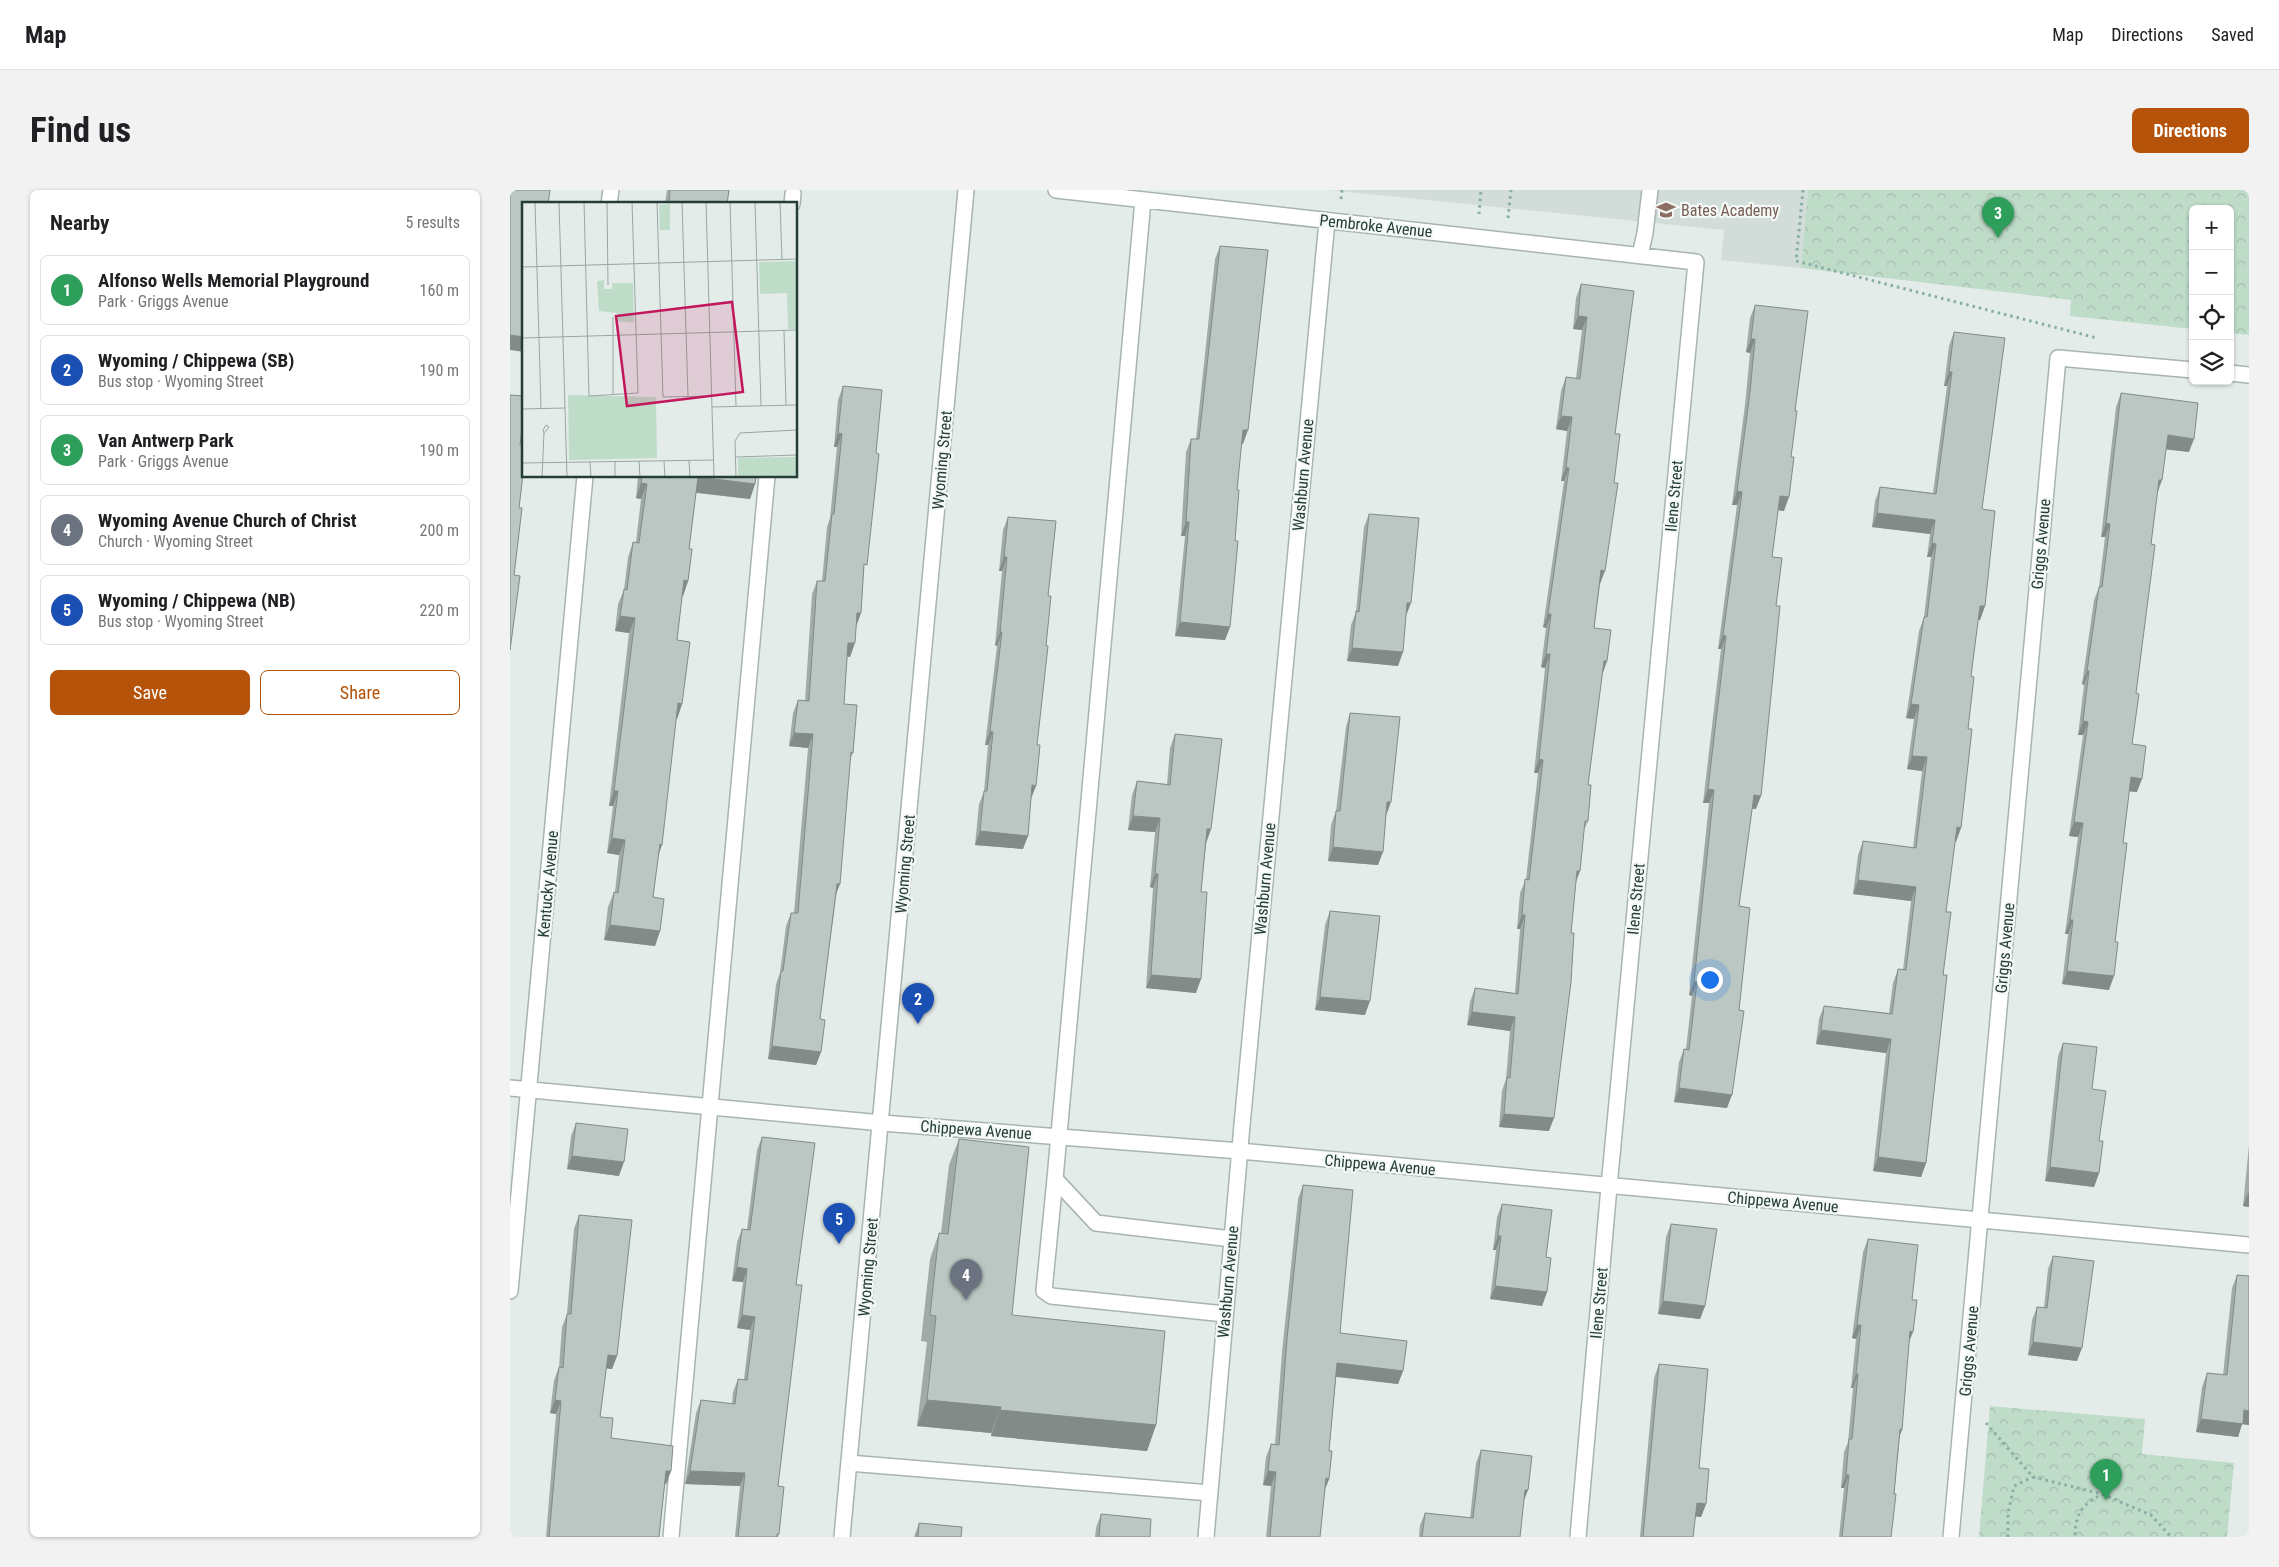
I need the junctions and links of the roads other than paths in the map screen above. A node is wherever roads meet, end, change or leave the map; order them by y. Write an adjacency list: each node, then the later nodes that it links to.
1 (966, 190): 16 (street, Wyoming Street)
2 (1056, 190): 4 (street, Pembroke Avenue)
3 (1650, 190): 6 (street)
4 (1143, 200): 5 (street, Pembroke Avenue); 17 (street)
5 (1327, 221): 6 (street, Pembroke Avenue); 18 (street, Washburn Avenue)
6 (1640, 255): 7 (street, Pembroke Avenue)
7 (1696, 262): 20 (street, Ilene Street)
8 (2189, 370): 21 (street, Griggs Avenue)
9 (2234, 373): 10 (street)
10 (2249, 375)
11 (585, 478): 14 (street, Kentucky Avenue)
12 (767, 478): 15 (street)
13 (510, 1088): 14 (street, Chippewa Avenue)
14 (529, 1090): 15 (street, Chippewa Avenue); 24 (street, Kentucky Avenue)
15 (711, 1107): 16 (street, Chippewa Avenue); 28 (street)
16 (882, 1123): 17 (street, Chippewa Avenue); 26 (street, Wyoming Street)
17 (1058, 1137): 18 (street, Chippewa Avenue); 19 (street)
18 (1240, 1151): 20 (street, Chippewa Avenue); 22 (street, Washburn Avenue)
19 (1055, 1179): 22 (street); 25 (street)
20 (1609, 1186): 21 (street, Chippewa Avenue); 31 (street, Ilene Street)
21 (1981, 1219): 23 (street, Chippewa Avenue); 32 (street, Griggs Avenue)
22 (1232, 1238): 25 (street, Washburn Avenue)
23 (2249, 1245)
24 (510, 1291)
25 (1225, 1314): 27 (street, Washburn Avenue)
26 (849, 1462): 27 (street); 29 (street, Wyoming Street)
27 (1210, 1492): 30 (street, Washburn Avenue)
28 (671, 1537)
29 (842, 1537)
30 (1206, 1537)
31 (1578, 1537)
32 (1951, 1537)

